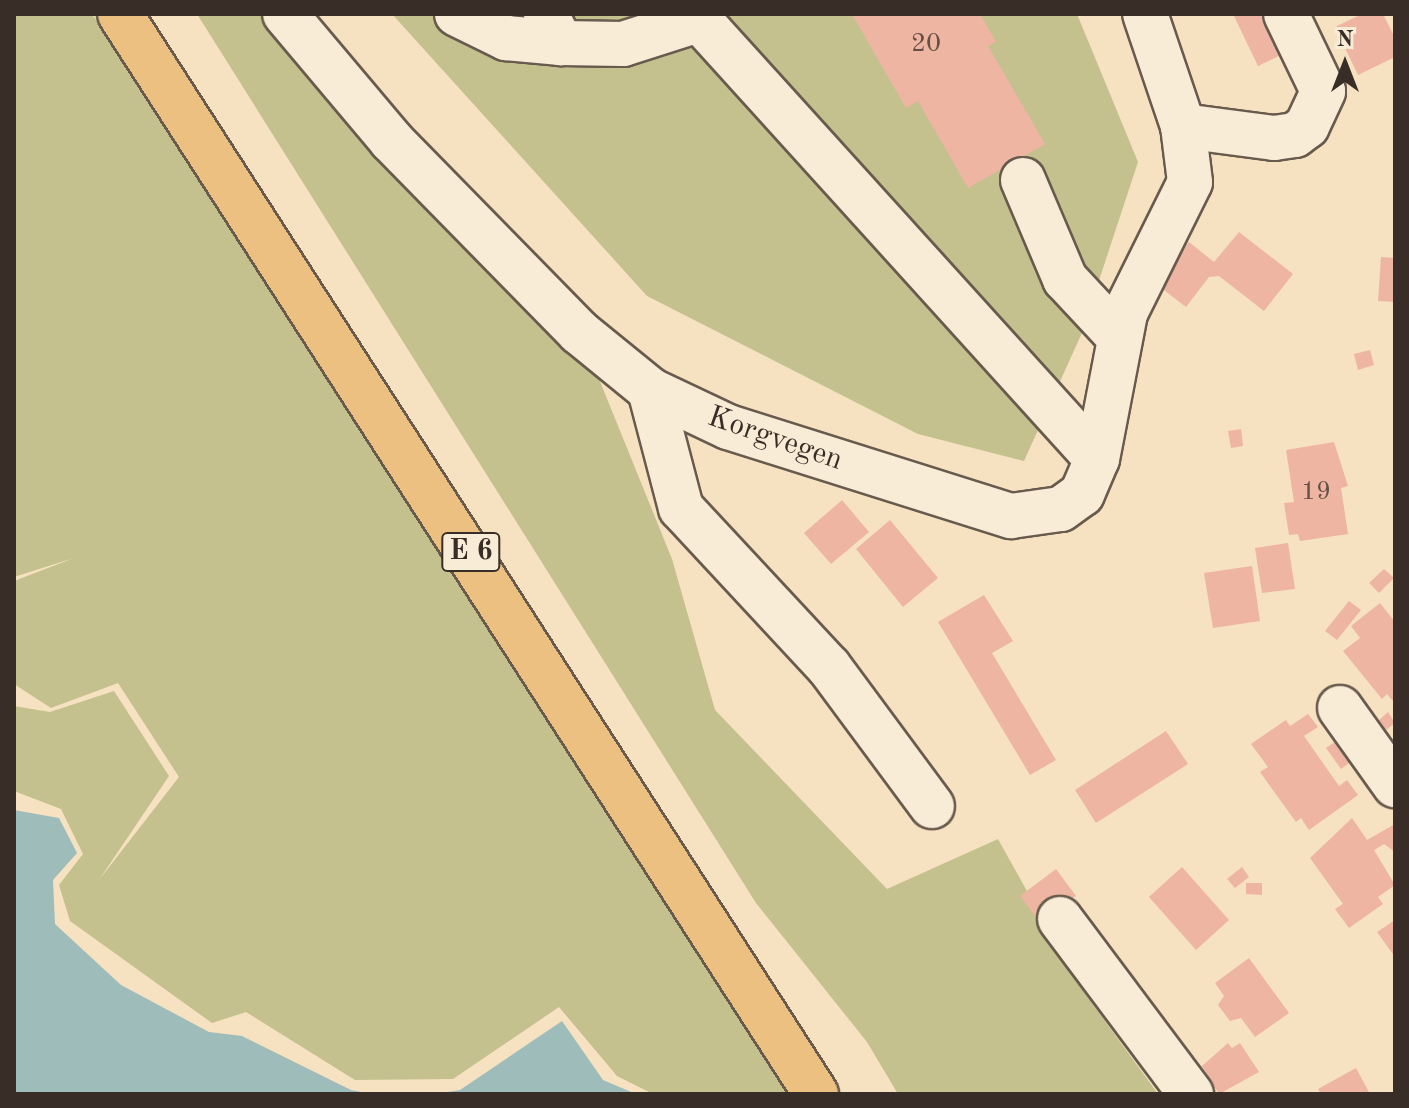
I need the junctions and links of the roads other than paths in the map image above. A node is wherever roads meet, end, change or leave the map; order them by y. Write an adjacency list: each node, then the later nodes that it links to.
1 (120, 14): 17 (highway, E 6)
2 (285, 14): 11 (street, Korgvegen)
3 (457, 14): 7 (street)
4 (1145, 14): 8 (street)
5 (1286, 14): 8 (street)
6 (696, 17): 7 (street); 12 (street)
7 (553, 28)
8 (1183, 126): 10 (street, Korgvegen)
9 (1023, 180): 10 (street)
10 (1119, 337): 12 (street, Korgvegen)
11 (650, 390): 12 (street, Korgvegen); 15 (street)
12 (1097, 459)
13 (1340, 708): 14 (street)
14 (1395, 785)
15 (932, 806)
16 (1060, 919): 18 (street)
17 (816, 1094)
18 (1191, 1094)

